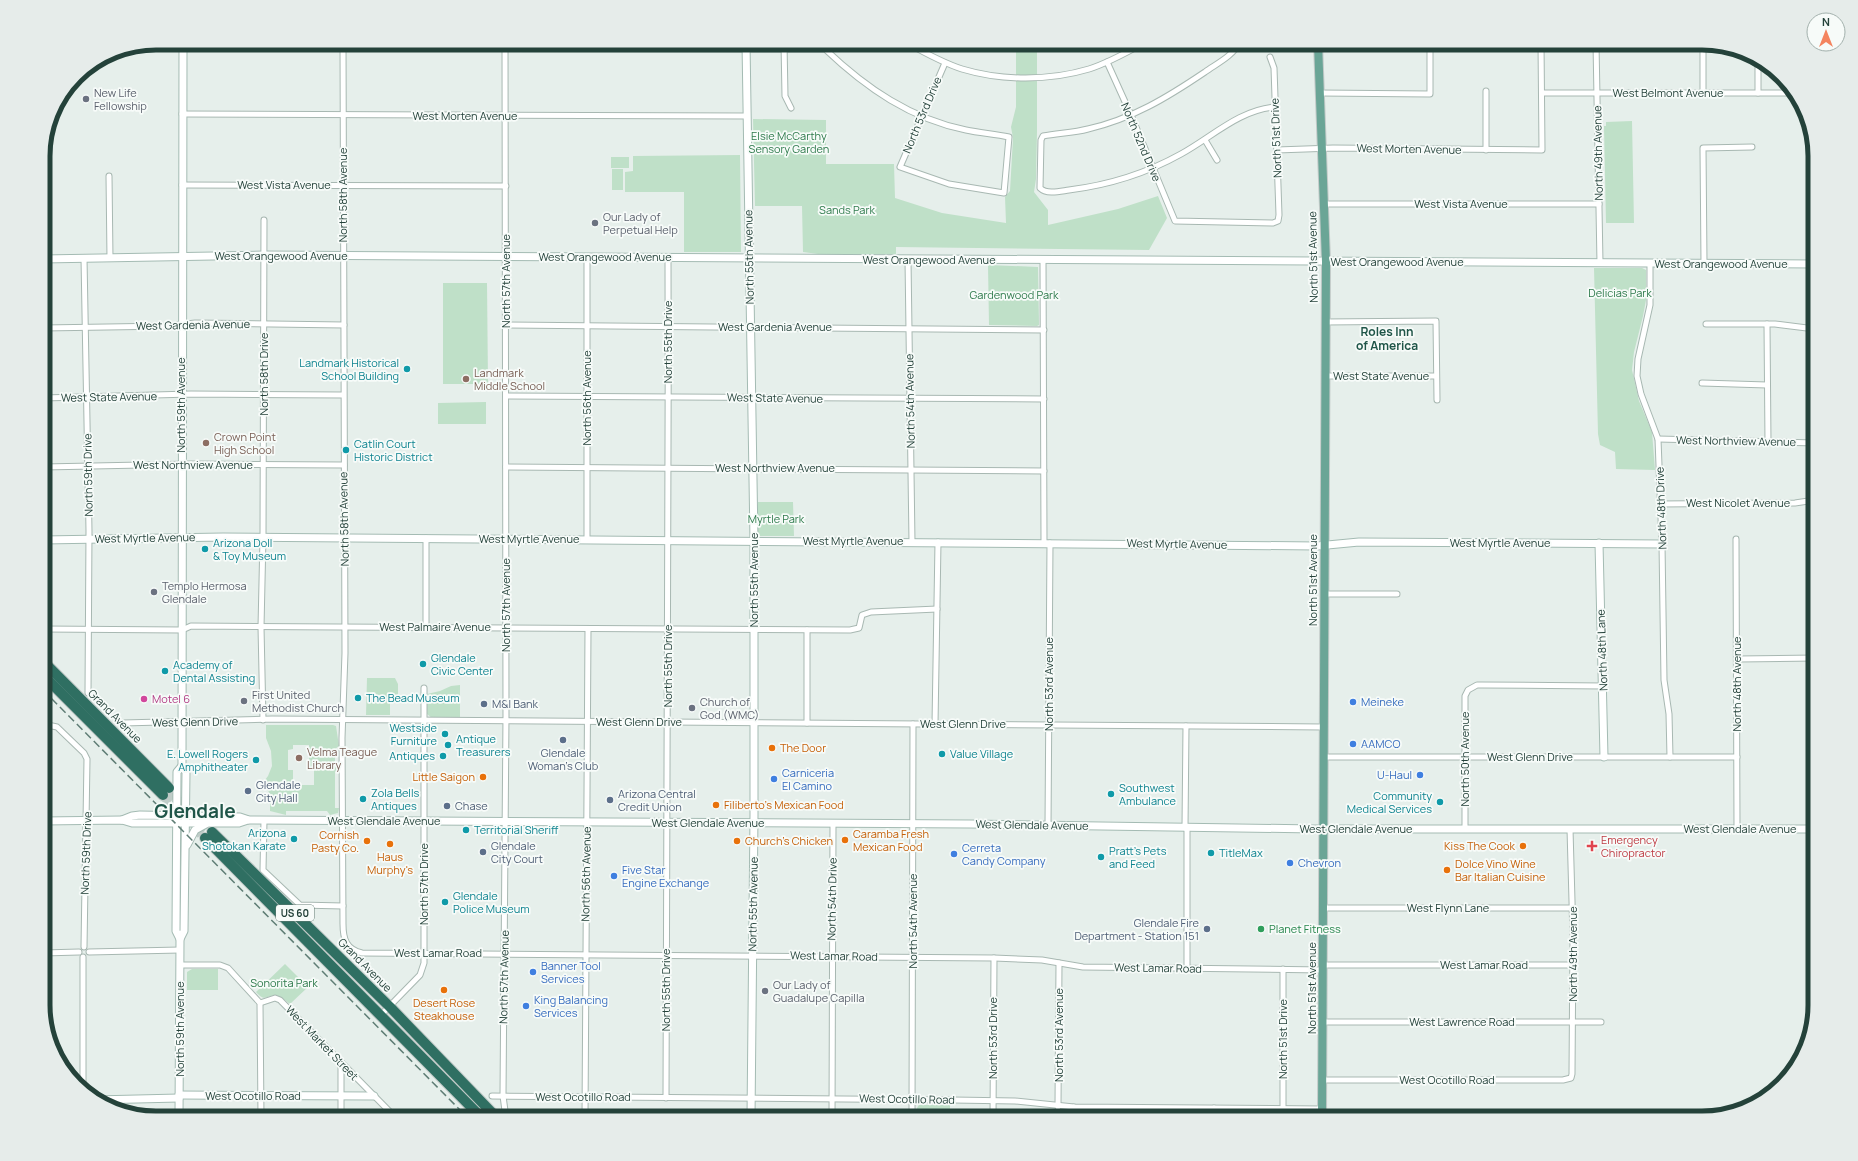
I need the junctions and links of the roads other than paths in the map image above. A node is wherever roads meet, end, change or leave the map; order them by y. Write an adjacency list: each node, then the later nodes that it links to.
1 (183, 50): 28 (street, North 59th Avenue)
2 (343, 50): 29 (street, North 58th Avenue)
3 (505, 50): 31 (street, North 57th Avenue)
4 (746, 50): 32 (street, North 55th Avenue)
5 (784, 50): 27 (street)
6 (826, 50): 33 (street)
7 (920, 50): 17 (street)
8 (1130, 50): 16 (street)
9 (1233, 50): 30 (street)
10 (1318, 50): 20 (main road, North 51st Avenue)
11 (1430, 50): 20 (street)
12 (1541, 50): 21 (street)
13 (1596, 50): 22 (street, North 49th Avenue)
14 (1703, 50): 23 (street)
15 (1270, 57): 26 (street, North 51st Drive)
16 (1106, 62): 17 (street); 30 (street, North 52nd Drive)
17 (944, 63): 33 (street, North 53rd Drive)
18 (1758, 66): 24 (street)
19 (1486, 91): 38 (street)
20 (1320, 93): 36 (main road, North 51st Avenue)
21 (1542, 93): 22 (street, West Belmont Avenue); 38 (street, West Morten Avenue)
22 (1596, 93): 23 (street, West Belmont Avenue); 46 (street, North 49th Avenue)
23 (1703, 93): 24 (street, West Belmont Avenue)
24 (1758, 93): 25 (street, West Belmont Avenue)
25 (1787, 93)
26 (1276, 107): 34 (street); 37 (street, North 51st Drive)
27 (791, 108)
28 (182, 114): 29 (street, West Morten Avenue); 42 (street, North 59th Avenue)
29 (343, 115): 31 (street, West Morten Avenue); 43 (street, North 58th Avenue)
30 (1131, 115): 40 (street, North 52nd Drive); 40 (street)
31 (505, 116): 32 (street, West Morten Avenue); 44 (street, North 57th Avenue)
32 (747, 116): 54 (street, North 55th Avenue)
33 (920, 116): 33 (street, North 53rd Drive)
34 (1205, 140): 39 (street); 40 (street)
35 (1752, 147): 63 (street)
36 (1321, 148): 37 (street, West Morten Avenue); 38 (street, West Morten Avenue); 45 (main road, North 51st Avenue)
37 (1277, 150): 48 (street, North 51st Drive)
38 (1486, 150)
39 (1217, 160)
40 (1153, 168): 48 (street, North 52nd Drive)
41 (109, 176): 56 (street)
42 (182, 185): 43 (street, West Vista Avenue); 50 (street, North 59th Avenue)
43 (343, 186): 44 (street, West Vista Avenue); 51 (street, North 58th Avenue)
44 (506, 186): 52 (street, North 57th Avenue)
45 (1323, 204): 46 (street, West Vista Avenue); 61 (main road, North 51st Avenue)
46 (1599, 204): 62 (street, North 49th Avenue)
47 (264, 220): 49 (street, North 58th Drive)
48 (1175, 221)
49 (264, 255): 50 (street, West Orangewood Avenue); 51 (street, West Orangewood Avenue); 67 (street, North 58th Drive)
50 (182, 256): 56 (street, West Orangewood Avenue); 71 (street, North 59th Avenue)
51 (344, 256): 52 (street, West Orangewood Avenue); 68 (street, North 58th Avenue)
52 (506, 257): 53 (street, West Orangewood Avenue); 72 (street, North 57th Avenue)
53 (587, 257): 57 (street, West Orangewood Avenue); 73 (street, North 56th Avenue)
54 (749, 257): 57 (street, West Orangewood Avenue); 59 (street, West Orangewood Avenue); 75 (street, North 55th Avenue)
55 (84, 258): 56 (street, West Orangewood Avenue); 58 (street, West Orangewood Avenue); 77 (street, North 59th Drive)
56 (110, 258)
57 (668, 258): 74 (street, North 55th Drive)
58 (50, 259)
59 (908, 260): 60 (street, West Orangewood Avenue); 78 (street, North 54th Avenue)
60 (1043, 260): 61 (street, West Orangewood Avenue); 80 (street, North 53rd Avenue)
61 (1326, 262): 62 (street, West Orangewood Avenue); 66 (main road, North 51st Avenue)
62 (1600, 263): 64 (street, West Orangewood Avenue)
63 (1704, 263): 64 (street, West Orangewood Avenue); 65 (street, West Orangewood Avenue)
64 (1650, 264): 97 (street, North 48th Drive)
65 (1808, 264)
66 (1325, 322): 81 (main road, North 51st Avenue); 82 (street)
67 (264, 324): 68 (street, West Gardenia Avenue); 71 (street, West Gardenia Avenue); 85 (street, North 58th Drive)
68 (344, 324): 87 (street, North 58th Avenue)
69 (1706, 324): 70 (street)
70 (1767, 324): 79 (street); 84 (street)
71 (182, 325): 77 (street, West Gardenia Avenue); 86 (street, North 59th Avenue)
72 (506, 325): 73 (street, West Gardenia Avenue); 88 (street, North 57th Avenue)
73 (587, 326): 74 (street, West Gardenia Avenue); 89 (street, North 56th Avenue)
74 (668, 327): 75 (street, West Gardenia Avenue); 90 (street, North 55th Drive)
75 (750, 327): 78 (street, West Gardenia Avenue); 93 (street, North 55th Avenue)
76 (50, 328): 77 (street, West Gardenia Avenue)
77 (85, 328): 92 (street, North 59th Drive)
78 (908, 328): 80 (street, West Gardenia Avenue); 94 (street, North 54th Avenue)
79 (1808, 328)
80 (1044, 330): 95 (street, North 53rd Avenue)
81 (1325, 376): 82 (street, West State Avenue); 128 (main road, North 51st Avenue)
82 (1436, 376): 96 (street)
83 (1702, 383): 84 (street)
84 (1767, 385): 98 (street)
85 (264, 394): 86 (street, West State Avenue); 87 (street, West State Avenue); 101 (street, North 58th Drive)
86 (181, 395): 92 (street, West State Avenue); 100 (street, North 59th Avenue)
87 (344, 395): 102 (street, North 58th Avenue)
88 (506, 396): 89 (street, West State Avenue); 105 (street, North 57th Avenue)
89 (587, 396): 90 (street, West State Avenue); 106 (street, North 56th Avenue)
90 (668, 396): 93 (street, West State Avenue); 107 (street, North 55th Drive)
91 (50, 398): 92 (street, West State Avenue)
92 (87, 398): 103 (street, North 59th Drive)
93 (751, 398): 94 (street, West State Avenue); 108 (street, North 55th Avenue)
94 (910, 399): 95 (street, West State Avenue); 109 (street, North 54th Avenue)
95 (1044, 399): 110 (street, North 53rd Avenue)
96 (1436, 400)
97 (1658, 439): 98 (street, West Northview Avenue); 112 (street, North 48th Drive)
98 (1768, 443): 99 (street, West Northview Avenue)
99 (1808, 443)
100 (181, 464): 101 (street, West Northview Avenue); 103 (street, West Northview Avenue); 113 (street, North 59th Avenue)
101 (264, 465): 102 (street, West Northview Avenue); 114 (street, North 58th Drive)
102 (344, 465): 115 (street, North 58th Avenue)
103 (87, 466): 104 (street, West Northview Avenue); 117 (street, North 59th Drive)
104 (50, 467)
105 (506, 467): 106 (street, West Northview Avenue); 118 (street, North 57th Avenue)
106 (588, 467): 107 (street, West Northview Avenue); 119 (street, North 56th Avenue)
107 (669, 467): 108 (street, West Northview Avenue); 120 (street, North 55th Drive)
108 (753, 468): 109 (street, West Northview Avenue); 123 (street, North 55th Avenue)
109 (912, 469): 110 (street, West Northview Avenue); 124 (street, North 54th Avenue)
110 (1044, 471): 126 (street, North 53rd Avenue)
111 (1808, 501): 112 (street, West Nicolet Avenue)
112 (1660, 504): 129 (street, North 48th Drive)
113 (181, 537): 114 (street, West Myrtle Avenue); 117 (street, West Myrtle Avenue); 140 (street, North 59th Avenue)
114 (263, 537): 115 (street, West Myrtle Avenue); 133 (street, North 58th Drive)
115 (344, 537): 116 (street, West Myrtle Avenue); 135 (street, North 58th Avenue)
116 (426, 538): 118 (street, West Myrtle Avenue); 134 (street)
117 (88, 539): 122 (street, West Myrtle Avenue); 139 (street, North 59th Drive)
118 (506, 539): 119 (street, West Myrtle Avenue); 137 (street, North 57th Avenue)
119 (587, 539): 120 (street, West Myrtle Avenue)
120 (669, 539): 123 (street, West Myrtle Avenue); 141 (street, North 55th Drive)
121 (1736, 539): 145 (street, North 48th Avenue)
122 (50, 540)
123 (754, 541): 124 (street, West Myrtle Avenue); 142 (street, North 55th Avenue)
124 (912, 542): 125 (street, West Myrtle Avenue)
125 (938, 542): 126 (street, West Myrtle Avenue); 132 (street)
126 (1047, 543): 128 (street, West Myrtle Avenue); 163 (street, North 53rd Avenue)
127 (1599, 543): 128 (street, West Myrtle Avenue); 129 (street, West Myrtle Avenue); 148 (street, North 48th Lane)
128 (1324, 544): 130 (main road, North 51st Avenue)
129 (1662, 544): 170 (street, North 48th Drive)
130 (1324, 594): 131 (street); 166 (main road, North 51st Avenue)
131 (1397, 594)
132 (937, 609): 143 (street, West Palmaire Avenue); 162 (street)
133 (261, 627): 135 (street, West Palmaire Avenue); 140 (street, West Palmaire Avenue); 151 (street, North 58th Drive)
134 (426, 627): 135 (street, West Palmaire Avenue); 137 (street, West Palmaire Avenue)
135 (345, 628): 152 (street, North 58th Avenue)
136 (50, 629): 139 (street, West Palmaire Avenue)
137 (506, 629): 138 (street, West Palmaire Avenue); 154 (street, North 57th Avenue)
138 (588, 629): 141 (street, West Palmaire Avenue); 156 (street, North 56th Avenue)
139 (88, 630): 140 (street, West Palmaire Avenue); 150 (street, North 59th Drive)
140 (182, 630): 155 (street, North 59th Avenue)
141 (668, 630): 142 (street, West Palmaire Avenue); 157 (street, North 55th Drive)
142 (754, 630): 143 (street, West Palmaire Avenue); 159 (street, North 55th Avenue)
143 (807, 630): 160 (street)
144 (1808, 658): 145 (street)
145 (1738, 659): 171 (street, North 48th Avenue)
146 (50, 668): 147 (highway, Grand Avenue)
147 (50, 682)
148 (1603, 686): 168 (street, North 50th Avenue); 169 (street, North 48th Lane)
149 (424, 688): 153 (street, North 57th Drive)
150 (88, 693)
151 (263, 720): 152 (street, West Glenn Drive); 155 (street, West Glenn Drive)
152 (343, 720): 153 (street, West Glenn Drive); 178 (street, North 58th Avenue)
153 (424, 721): 154 (street, West Glenn Drive); 179 (street, North 57th Drive)
154 (506, 721): 156 (street, West Glenn Drive); 181 (street, North 57th Avenue)
155 (182, 722): 158 (street, West Glenn Drive); 172 (street, North 59th Avenue)
156 (587, 722): 157 (street, West Glenn Drive); 182 (street, North 56th Avenue)
157 (668, 722): 159 (street, West Glenn Drive); 183 (street, North 55th Drive)
158 (123, 723)
159 (754, 723): 160 (street, West Glenn Drive); 184 (street, North 55th Avenue)
160 (807, 723): 161 (street, West Glenn Drive)
161 (913, 724): 162 (street, West Glenn Drive); 186 (street, North 54th Avenue)
162 (935, 724): 163 (street, West Glenn Drive)
163 (1048, 725): 165 (street, West Glenn Drive); 187 (street, North 53rd Avenue)
164 (50, 726): 177 (street, North 59th Drive)
165 (1186, 726): 166 (street, West Glenn Drive); 188 (street)
166 (1323, 727): 167 (main road, North 51st Avenue)
167 (1324, 757): 168 (street, West Glenn Drive); 189 (main road, North 51st Avenue)
168 (1465, 757): 169 (street, West Glenn Drive); 190 (street, North 50th Avenue)
169 (1604, 757): 170 (street, West Glenn Drive)
170 (1670, 757): 171 (street, West Glenn Drive)
171 (1737, 757): 192 (street, North 48th Avenue)
172 (182, 766): 173 (street, North 59th Avenue); 174 (street, North 59th Avenue)
173 (176, 820): 174 (street, West Glendale Avenue); 177 (street, West Glendale Avenue); 199 (street, North 59th Avenue)
174 (186, 820): 175 (street, West Glendale Avenue); 194 (street, West Glendale Avenue); 195 (street, North 59th Avenue)
175 (249, 820): 176 (street, West Glendale Avenue); 194 (street, West Glendale Avenue)
176 (264, 820): 178 (street, West Glendale Avenue); 196 (street)
177 (86, 821): 180 (street, West Glendale Avenue); 201 (street, North 59th Drive)
178 (342, 821): 179 (street, West Glendale Avenue); 196 (street, North 58th Avenue)
179 (424, 821): 181 (street, West Glendale Avenue); 206 (street, North 57th Drive)
180 (50, 822)
181 (506, 822): 182 (street, West Glendale Avenue); 207 (street, North 57th Avenue)
182 (587, 822): 183 (street, West Glendale Avenue); 208 (street, North 56th Avenue)
183 (667, 823): 184 (street, West Glendale Avenue); 209 (street, North 55th Drive)
184 (754, 823): 185 (street, West Glendale Avenue); 210 (street, North 55th Avenue)
185 (833, 824): 186 (street, West Glendale Avenue); 212 (street, North 54th Drive)
186 (914, 824): 187 (street, West Glendale Avenue); 213 (street, North 54th Avenue)
187 (1048, 826): 188 (street, West Glendale Avenue)
188 (1186, 828): 189 (street, West Glendale Avenue); 219 (street)
189 (1323, 829): 190 (street, West Glendale Avenue); 197 (main road, North 51st Avenue)
190 (1465, 829): 191 (street, West Glendale Avenue)
191 (1570, 829): 192 (street, West Glendale Avenue); 198 (street, North 49th Avenue)
192 (1738, 829): 193 (street, West Glendale Avenue)
193 (1808, 829)
194 (209, 831): 195 (street); 222 (highway, Grand Avenue / US 60); 223 (highway, US 60)
195 (185, 861): 199 (street, North 59th Avenue)
196 (343, 906): 200 (street, North 58th Avenue)
197 (1323, 908): 198 (street, West Flynn Lane); 218 (main road, North 51st Avenue)
198 (1573, 908): 217 (street, North 49th Avenue)
199 (180, 939): 202 (street, North 59th Avenue)
200 (348, 945): 206 (street, West Lamar Road)
201 (84, 947): 203 (street); 204 (street)
202 (180, 950): 204 (street); 216 (street, North 59th Avenue)
203 (79, 952): 205 (street); 211 (street)
204 (88, 952): 211 (street)
205 (50, 953)
206 (424, 953): 207 (street, West Lamar Road); 222 (street, North 57th Drive)
207 (505, 954): 208 (street, West Lamar Road); 235 (street, North 57th Avenue)
208 (585, 954): 209 (street, West Lamar Road); 237 (street, North 56th Avenue)
209 (666, 955): 210 (street, West Lamar Road); 238 (street, North 55th Drive)
210 (752, 955): 212 (street, West Lamar Road); 239 (street, North 55th Avenue)
211 (83, 957): 230 (street)
212 (832, 957): 213 (street, West Lamar Road); 240 (street, North 54th Drive)
213 (913, 957): 214 (street, West Lamar Road); 242 (street, North 54th Avenue)
214 (994, 958): 215 (street, West Lamar Road); 243 (street, North 53rd Drive)
215 (1059, 963): 219 (street, West Lamar Road); 244 (street, North 53rd Avenue)
216 (180, 965): 221 (street); 236 (street, North 59th Avenue)
217 (1572, 965): 218 (street, West Lamar Road); 225 (street, North 49th Avenue)
218 (1323, 967): 220 (street, West Lamar Road); 224 (main road, North 51st Avenue)
219 (1187, 968): 220 (street, West Lamar Road)
220 (1283, 969): 248 (street, North 51st Drive)
221 (260, 1003): 227 (street, West Market Street); 231 (street)
222 (390, 1007): 223 (street, North 57th Drive); 255 (highway, Grand Avenue / US 60)
223 (382, 1015): 254 (highway, US 60)
224 (1323, 1022): 225 (street, West Lawrence Road); 229 (main road, North 51st Avenue)
225 (1573, 1022): 226 (street, West Lawrence Road); 228 (street, North 49th Avenue)
226 (1601, 1022)
227 (341, 1062): 232 (street); 233 (street, West Market Street)
228 (1571, 1078): 229 (street, West Ocotillo Road)
229 (1323, 1080): 249 (main road, North 51st Avenue)
230 (83, 1082)
231 (261, 1096): 232 (street, West Ocotillo Road); 236 (street, West Ocotillo Road); 251 (street)
232 (341, 1096): 233 (street, West Ocotillo Road); 252 (street)
233 (374, 1096): 253 (street, West Market Street)
234 (492, 1096): 235 (street, West Ocotillo Road)
235 (503, 1096): 237 (street, West Ocotillo Road); 256 (street, North 57th Avenue)
236 (179, 1097): 241 (street, West Ocotillo Road); 250 (street, North 59th Avenue)
237 (585, 1097): 238 (street, West Ocotillo Road); 257 (street, North 56th Avenue)
238 (666, 1098): 239 (street, West Ocotillo Road)
239 (751, 1098): 240 (street, West Ocotillo Road); 258 (street, North 55th Avenue)
240 (832, 1099): 242 (street, West Ocotillo Road); 259 (street, North 54th Drive)
241 (108, 1100)
242 (912, 1100): 243 (street, West Ocotillo Road); 260 (street, North 54th Avenue)
243 (993, 1101): 244 (street, West Ocotillo Road); 261 (street, North 53rd Drive)
244 (1058, 1107): 245 (street, West Ocotillo Road)
245 (1074, 1107): 246 (street, West Ocotillo Road); 262 (street)
246 (1144, 1108): 247 (street, West Ocotillo Road)
247 (1214, 1108): 248 (street, West Ocotillo Road)
248 (1282, 1109): 249 (street, West Ocotillo Road)
249 (1322, 1109)
250 (179, 1111)
251 (260, 1111)
252 (341, 1111)
253 (389, 1111)
254 (475, 1111)
255 (490, 1111)
256 (505, 1111)
257 (585, 1111)
258 (751, 1111)
259 (832, 1111)
260 (912, 1111)
261 (993, 1111)
262 (1074, 1111)

